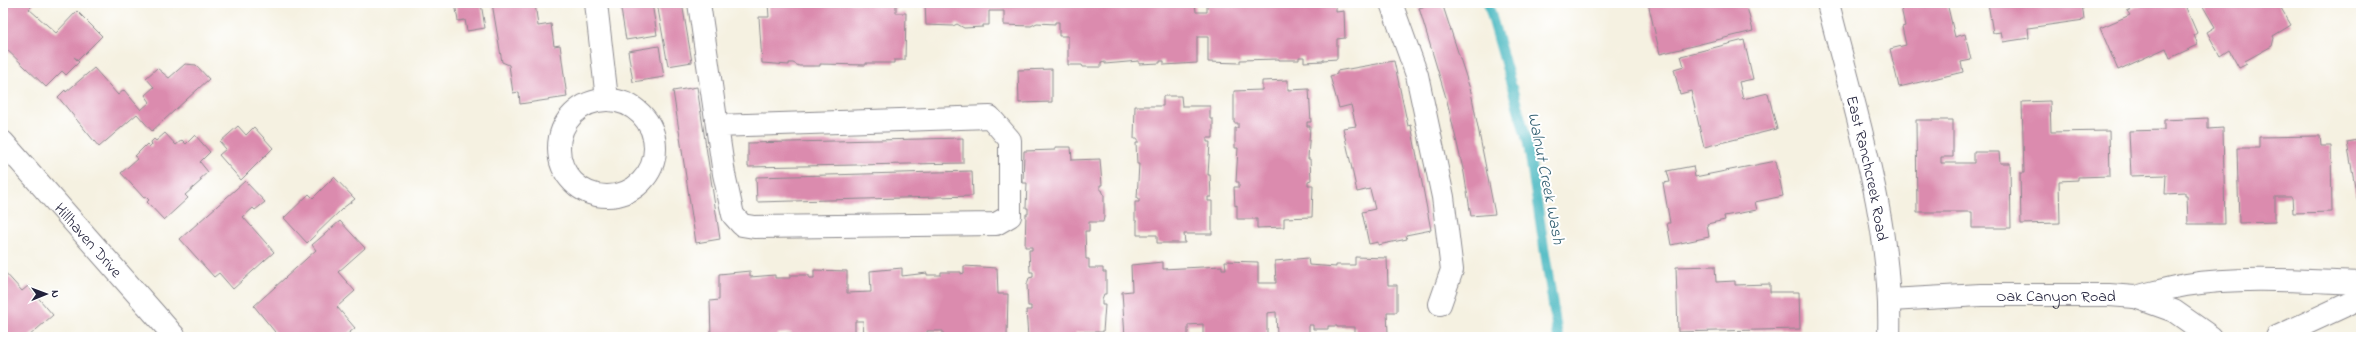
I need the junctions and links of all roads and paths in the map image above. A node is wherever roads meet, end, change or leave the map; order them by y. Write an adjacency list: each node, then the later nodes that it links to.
1 (596, 3): 5 (street)
2 (699, 3): 6 (street)
3 (1391, 3): 12 (street)
4 (1828, 3): 11 (street, East Ranchcreek Road)
5 (607, 99): 5 (street)
6 (718, 126): 6 (street)
7 (3, 142): 13 (street, Hillhaven Drive)
8 (2361, 283): 9 (street)
9 (2135, 297): 11 (street, Oak Canyon Road); 15 (street, Oak Canyon Road)
10 (2361, 298): 16 (street)
11 (1890, 300): 14 (street, East Ranchcreek Road)
12 (1440, 304)
13 (175, 337)
14 (1889, 337)
15 (2211, 337)
16 (2277, 337)

